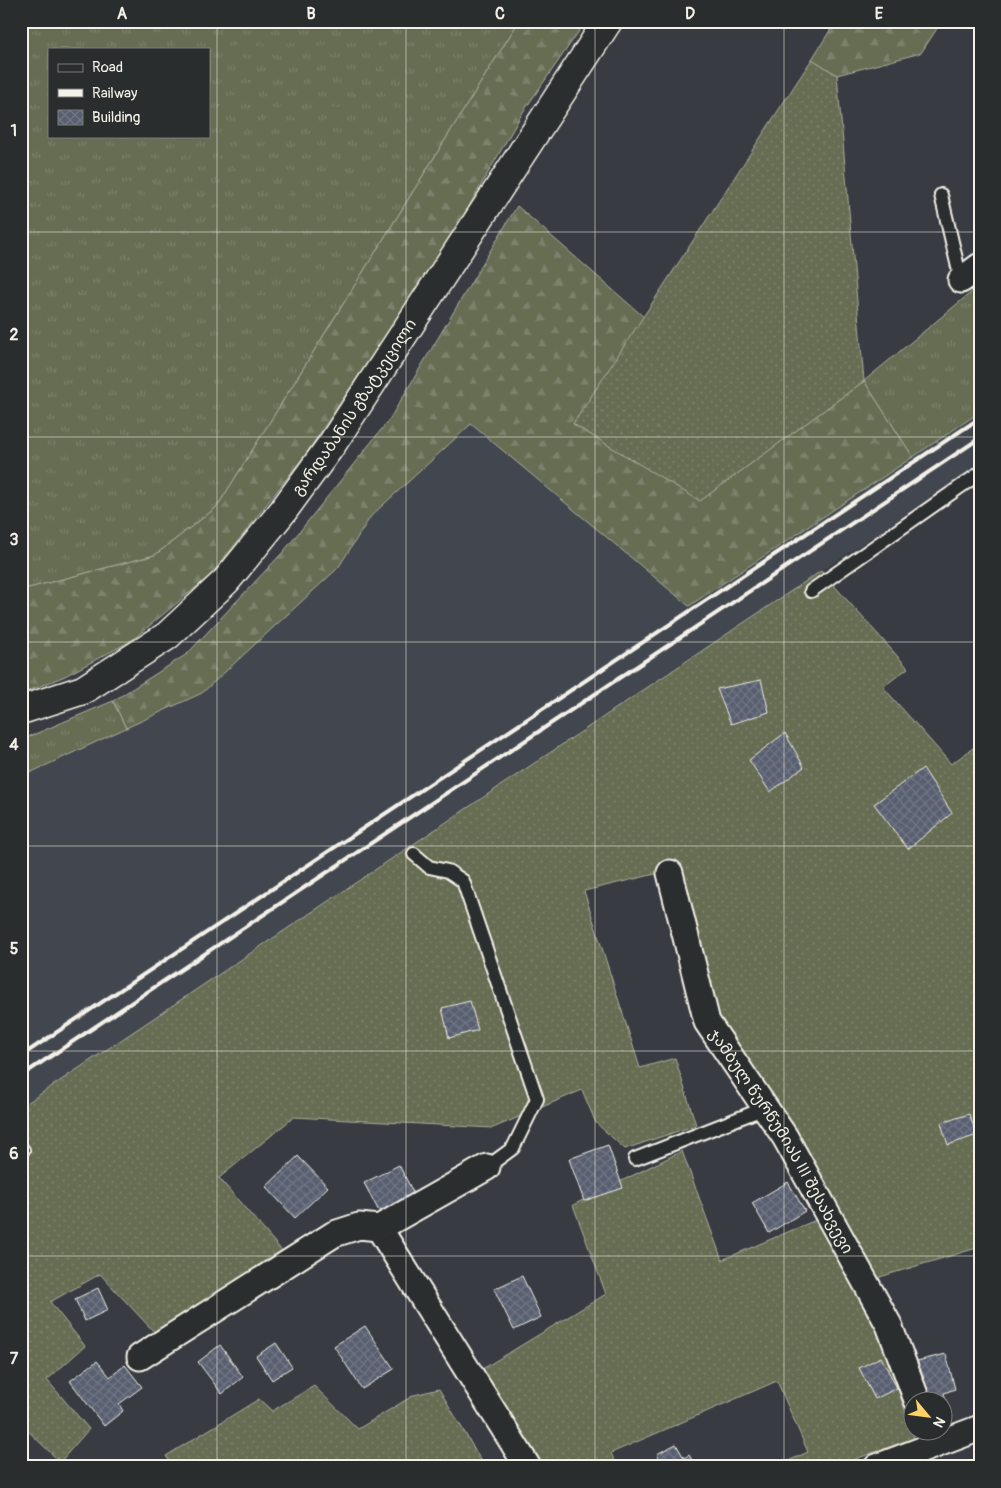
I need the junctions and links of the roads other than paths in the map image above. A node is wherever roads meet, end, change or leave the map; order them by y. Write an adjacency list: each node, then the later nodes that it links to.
1 (608, 21): 6 (main road, გარდაბანის გზატკეცილი)
2 (941, 195): 3 (lane)
3 (970, 273)
4 (980, 473): 5 (lane)
5 (811, 591)
6 (21, 710)
7 (414, 854): 11 (lane)
8 (670, 873): 9 (street, ჯამბულ წურწუმიას III შესახვევი)
9 (765, 1108): 10 (lane); 14 (street, ჯამბულ წურწუმიას III შესახვევი)
10 (635, 1159)
11 (488, 1167): 12 (street)
12 (380, 1228): 13 (street); 18 (street)
13 (140, 1357)
14 (913, 1390)
15 (980, 1428): 16 (street)
16 (954, 1433)
17 (927, 1440): 19 (street)
18 (528, 1467)
19 (877, 1467)

